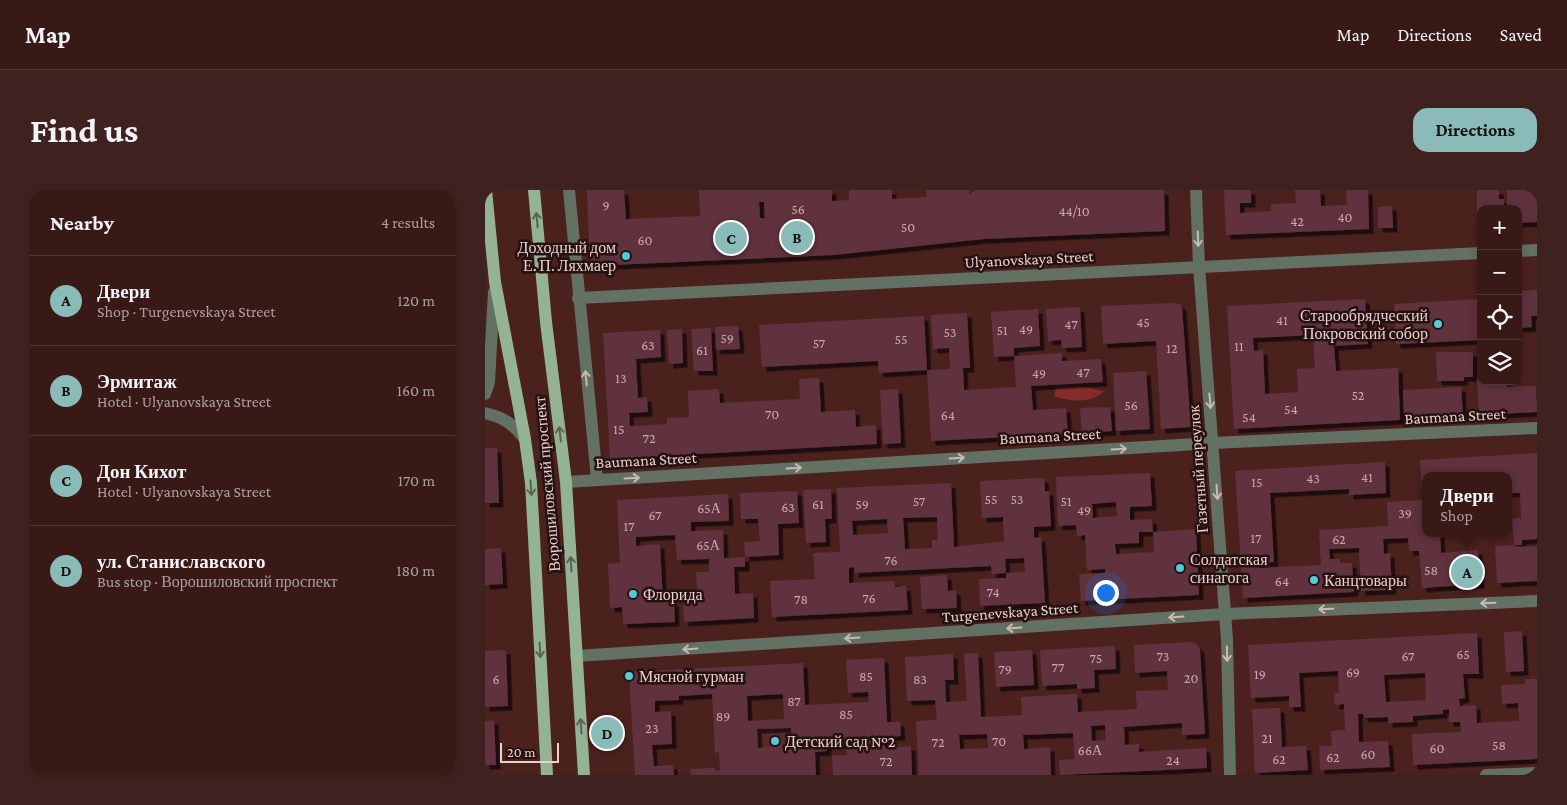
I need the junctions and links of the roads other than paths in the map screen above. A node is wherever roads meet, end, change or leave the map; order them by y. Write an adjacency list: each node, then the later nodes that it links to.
1 (486, 190): 9 (main road, Ворошиловский проспект)
2 (534, 190): 17 (main road, Ворошиловский проспект, one-way to 2)
3 (569, 190): 10 (street)
4 (1196, 190): 8 (street, Газетный переулок, one-way to 8)
5 (1537, 250): 6 (street)
6 (1522, 251)
7 (1477, 253): 8 (street, Ulyanovskaya Street)
8 (1199, 266): 10 (street, Ulyanovskaya Street); 15 (street, Газетный переулок, one-way to 15)
9 (495, 282): 11 (street); 14 (main road, Ворошиловский проспект)
10 (578, 298): 16 (street, one-way to 10)
11 (485, 394)
12 (485, 414): 14 (street)
13 (1537, 428): 15 (street, Baumana Street)
14 (525, 439): 22 (main road, Ворошиловский проспект, one-way to 22)
15 (1213, 443): 16 (street, Baumana Street, one-way to 15); 19 (street, Газетный переулок, one-way to 19)
16 (597, 479): 17 (street, Baumana Street)
17 (566, 482): 20 (main road, Ворошиловский проспект, one-way to 17)
18 (1537, 601): 19 (street, Turgenevskaya Street, one-way to 19)
19 (1225, 614): 20 (street, Turgenevskaya Street, one-way to 20); 24 (street, Газетный переулок, one-way to 24)
20 (576, 656): 23 (main road, Ворошиловский проспект, one-way to 20)
21 (1537, 773): 25 (street)
22 (547, 775)
23 (584, 775)
24 (1230, 775)
25 (1486, 775)

